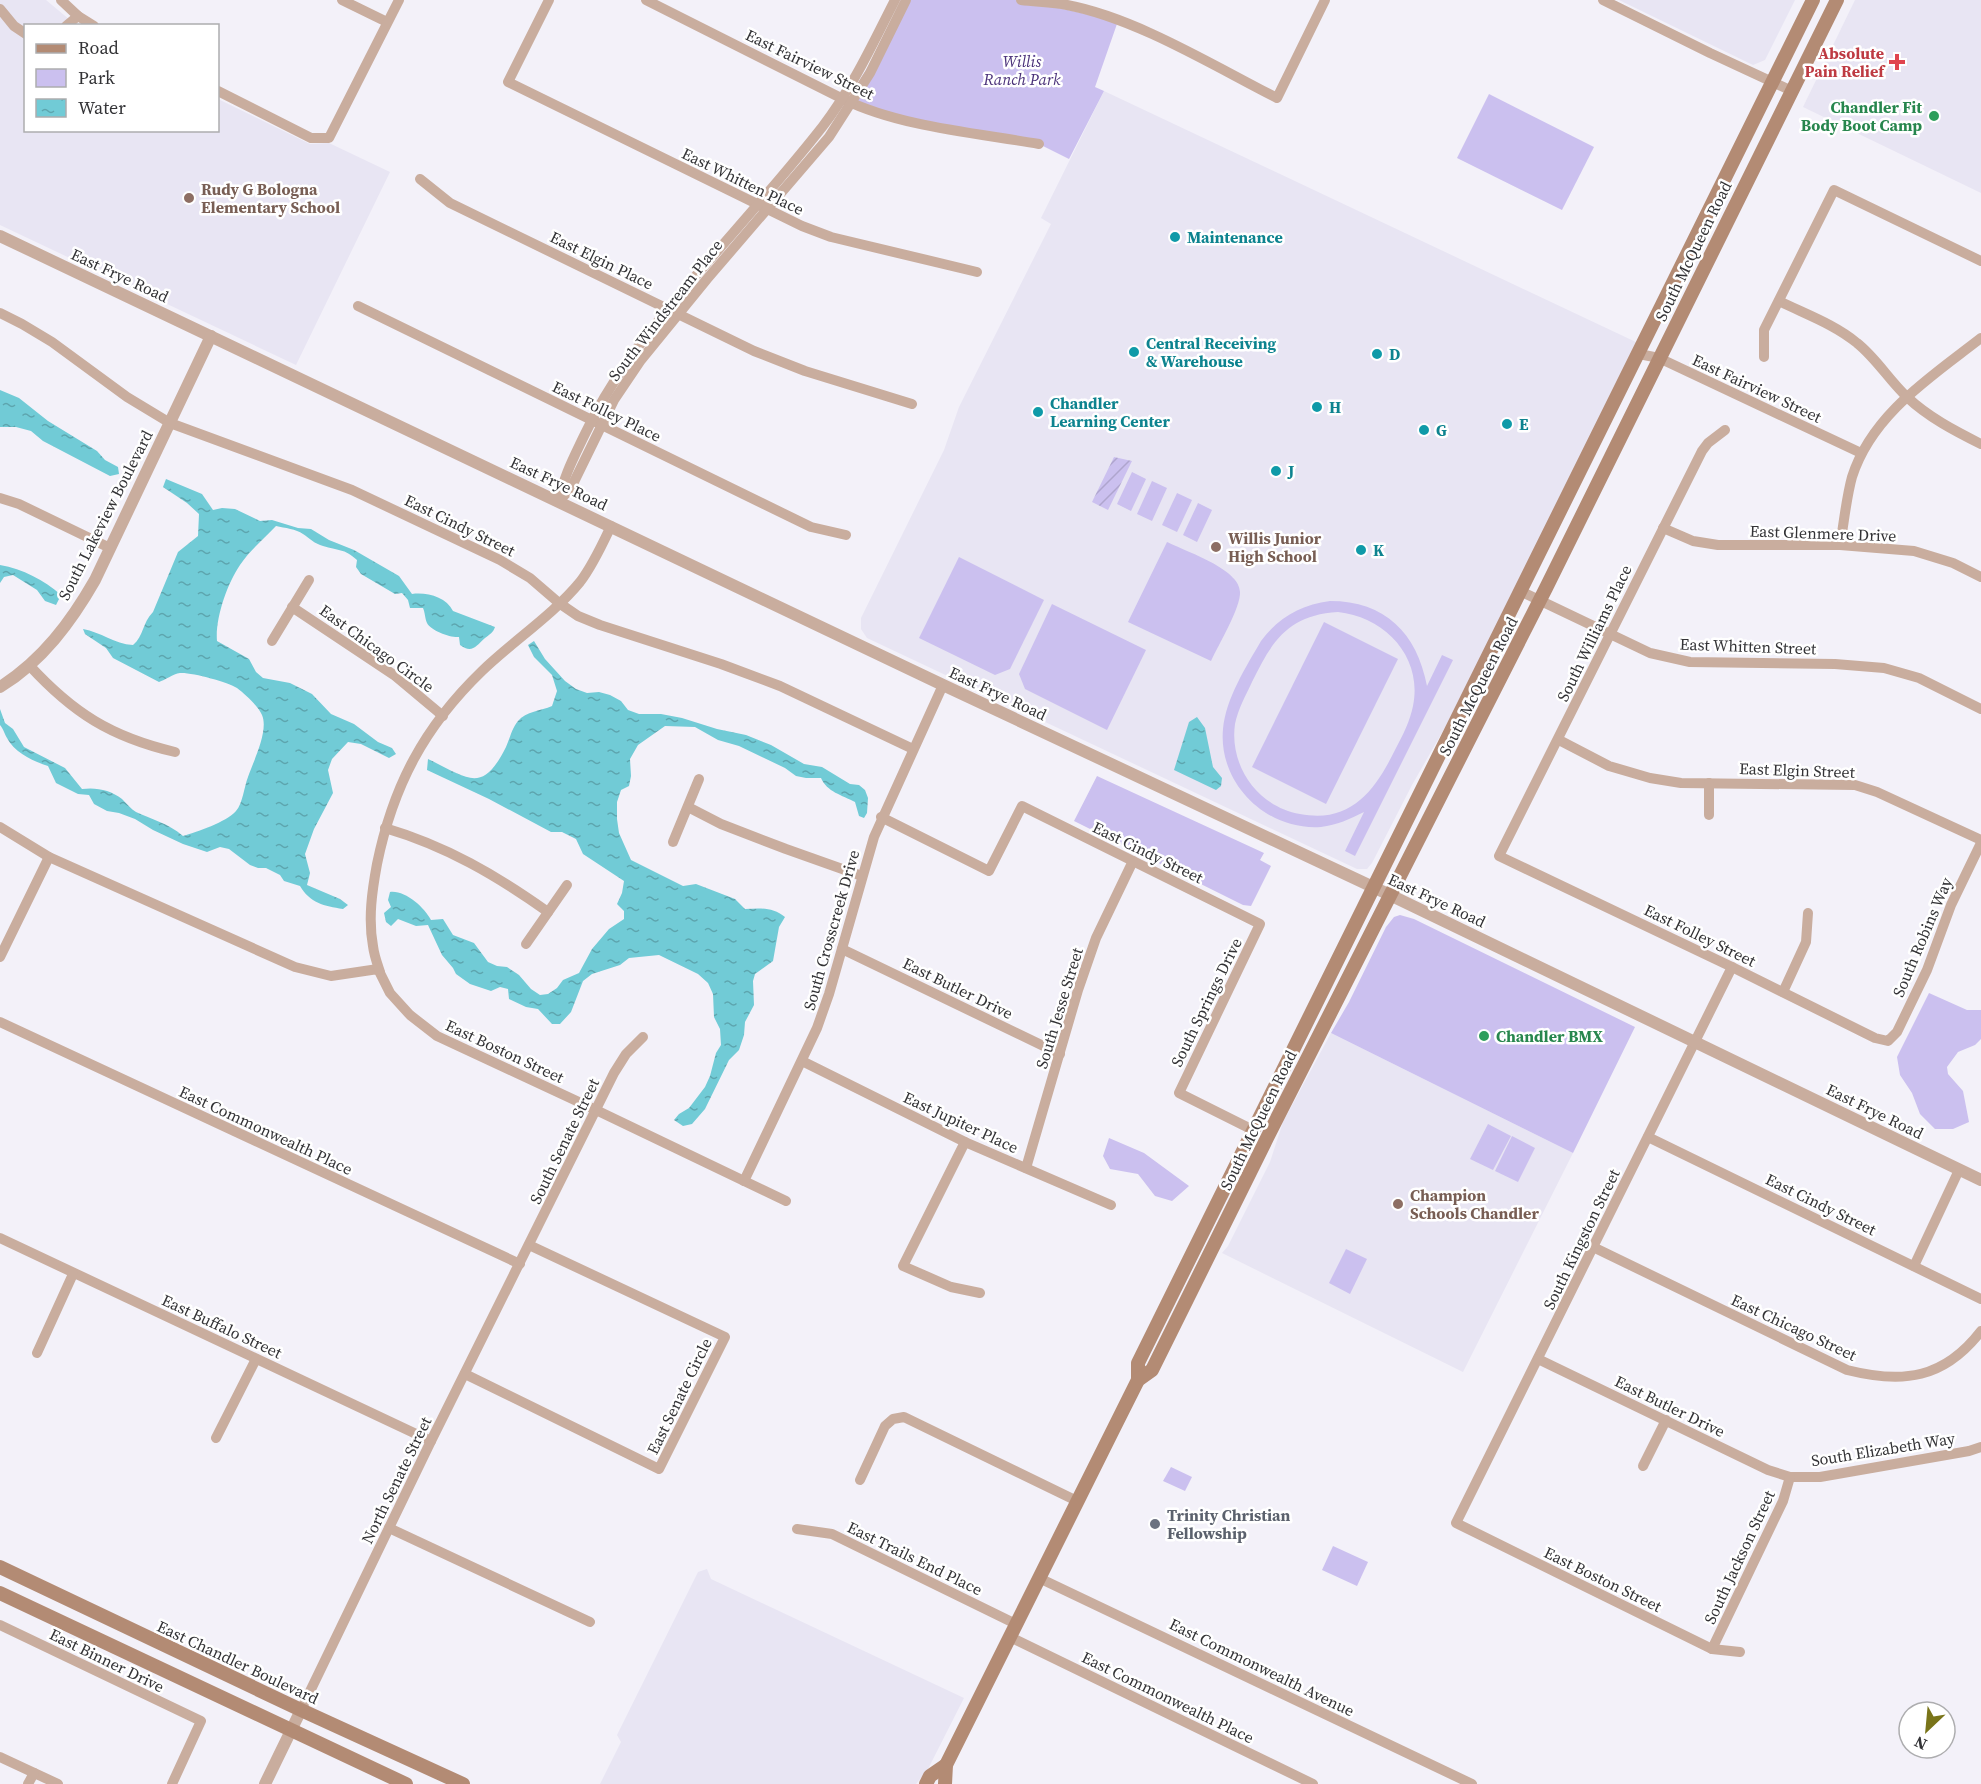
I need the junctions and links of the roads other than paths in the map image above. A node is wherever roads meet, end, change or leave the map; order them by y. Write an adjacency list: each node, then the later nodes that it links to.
1 (61, 0): 15 (street)
2 (342, 0): 16 (street)
3 (399, 0): 16 (street)
4 (549, 0): 27 (street, East Whitten Place)
5 (646, 0): 24 (street, East Fairview Street)
6 (895, 0): 24 (street, South Windstream Place)
7 (906, 0): 24 (street, South Windstream Place)
8 (1021, 0): 9 (street)
9 (1325, 0)
10 (1603, 0): 21 (street)
11 (1813, 0): 21 (main road, South McQueen Road)
12 (1826, 0): 19 (main road)
13 (1837, 0): 19 (main road, South McQueen Road)
14 (0, 9): 20 (street)
15 (78, 16): 17 (street); 18 (street)
16 (387, 22): 23 (street)
17 (68, 24)
18 (90, 24)
19 (1825, 25): 22 (main road, South McQueen Road)
20 (24, 33)
21 (1773, 82): 22 (street); 37 (main road, South McQueen Road)
22 (1792, 91): 39 (main road, South McQueen Road)
23 (219, 92)
24 (848, 101): 25 (street, East Fairview Street); 27 (street, South Windstream Place)
25 (1039, 144)
26 (420, 179): 33 (street, East Elgin Place)
27 (762, 207): 30 (street, East Whitten Place); 33 (street, South Windstream Place)
28 (0, 236): 35 (street, East Frye Road)
29 (1981, 261): 31 (street)
30 (977, 272)
31 (1779, 301): 38 (street); 40 (street)
32 (358, 306): 43 (street, East Folley Place)
33 (673, 311): 41 (street, East Elgin Place); 43 (street, South Windstream Place)
34 (0, 313): 42 (street, East Cindy Street)
35 (211, 336): 42 (street, South Lakeview Boulevard); 48 (street, East Frye Road)
36 (1981, 338): 40 (street)
37 (1639, 354): 39 (street, East Fairview Street); 56 (main road, South McQueen Road)
38 (1764, 357)
39 (1659, 358): 46 (street, East Fairview Street); 57 (main road, South McQueen Road)
40 (1906, 397): 45 (street); 46 (street)
41 (912, 404)
42 (170, 423): 53 (street, South Lakeview Boulevard); 58 (street, East Cindy Street)
43 (596, 423): 48 (street, South Windstream Place); 51 (street, East Folley Place)
44 (1725, 430): 50 (street, South Williams Place)
45 (1981, 444)
46 (1862, 453): 52 (street)
47 (0, 498): 53 (street)
48 (559, 501): 49 (street, East Frye Road)
49 (611, 526): 58 (street); 63 (street, East Frye Road)
50 (1663, 528): 52 (street, East Glenmere Drive); 60 (street, South Williams Place)
51 (846, 535)
52 (1840, 545): 54 (street, East Glenmere Drive)
53 (110, 548): 62 (street, South Lakeview Boulevard)
54 (1981, 577)
55 (309, 580): 59 (street)
56 (1520, 591): 57 (street, East Whitten Street); 84 (main road, South McQueen Road)
57 (1540, 599): 60 (street, East Whitten Street); 85 (main road, South McQueen Road)
58 (559, 603): 66 (street); 68 (street, East Cindy Street)
59 (292, 607): 61 (street); 66 (street, East Chicago Circle)
60 (1610, 635): 65 (street, East Whitten Street); 67 (street, South Williams Place)
61 (272, 640)
62 (29, 665): 64 (street, South Lakeview Boulevard); 69 (street)
63 (943, 686): 68 (street, South Crosscreek Drive); 84 (street, East Frye Road)
64 (0, 687)
65 (1981, 709)
66 (443, 716): 76 (street)
67 (1559, 740): 71 (street, East Elgin Street); 79 (street, South Williams Place)
68 (913, 749): 74 (street, South Crosscreek Drive)
69 (175, 752)
70 (699, 780): 72 (street)
71 (1709, 783): 73 (street); 78 (street, East Elgin Street)
72 (687, 807): 77 (street); 82 (street)
73 (1709, 815)
74 (881, 817): 81 (street, East Cindy Street); 82 (street, South Crosscreek Drive)
75 (0, 827): 80 (street)
76 (385, 828): 86 (street); 93 (street)
77 (673, 842)
78 (1981, 842): 97 (street, South Robins Way)
79 (1499, 856): 92 (street, East Folley Street)
80 (49, 857): 91 (street); 93 (street)
81 (1133, 861): 88 (street, East Cindy Street); 99 (street, South Jesse Street)
82 (862, 876): 90 (street, South Crosscreek Drive)
83 (567, 885): 86 (street)
84 (1374, 888): 85 (street, East Frye Road); 102 (main road, South McQueen Road)
85 (1390, 895): 98 (street, East Frye Road); 104 (main road, South McQueen Road)
86 (548, 912): 89 (street)
87 (1808, 913): 94 (street)
88 (1260, 924): 102 (street, South Springs Drive)
89 (526, 944)
90 (842, 949): 99 (street, East Butler Drive); 100 (street, South Crosscreek Drive)
91 (0, 957)
92 (1732, 967): 94 (street, East Folley Street); 98 (street, South Kingston Street)
93 (380, 972): 101 (street, East Boston Street)
94 (1783, 992): 97 (street, East Folley Street)
95 (0, 1022): 115 (street, East Commonwealth Place)
96 (643, 1037): 101 (street, South Senate Street)
97 (1888, 1041)
98 (1695, 1042): 103 (street, South Kingston Street); 107 (street, East Frye Road)
99 (1060, 1054): 106 (street, South Jesse Street)
100 (802, 1061): 105 (street, East Jupiter Place); 109 (street, South Crosscreek Drive)
101 (597, 1110): 109 (street, East Boston Street); 113 (street, South Senate Street)
102 (1253, 1130): 104 (main road); 125 (main road, South McQueen Road)
103 (1648, 1137): 114 (street, South Kingston Street); 116 (street, East Cindy Street)
104 (1267, 1138): 125 (main road, South McQueen Road)
105 (965, 1142): 106 (street, East Jupiter Place); 118 (street)
106 (1026, 1168): 111 (street, East Jupiter Place)
107 (1959, 1170): 108 (street, East Frye Road); 116 (street)
108 (1981, 1180)
109 (744, 1181): 110 (street, East Boston Street)
110 (786, 1201)
111 (1111, 1205)
112 (0, 1238): 117 (street, East Buffalo Street)
113 (530, 1245): 115 (street, South Senate Street); 124 (street, East Senate Circle)
114 (1593, 1247): 120 (street, East Chicago Street); 123 (street, South Kingston Street)
115 (520, 1264): 124 (street, North Senate Street)
116 (1914, 1266): 119 (street, East Cindy Street)
117 (73, 1274): 121 (street); 122 (street, East Buffalo Street)
118 (980, 1293)
119 (1981, 1299)
120 (1981, 1331)
121 (37, 1353)
122 (256, 1359): 127 (street); 128 (street, East Buffalo Street)
123 (1538, 1359): 126 (street, East Butler Drive); 134 (street, South Kingston Street)
124 (465, 1374): 128 (street, North Senate Street)
125 (1138, 1380): 133 (main road, South McQueen Road)
126 (1666, 1420): 130 (street); 131 (street, East Butler Drive)
127 (216, 1438)
128 (431, 1441): 135 (street, North Senate Street)
129 (1981, 1447): 131 (street, South Elizabeth Way)
130 (1643, 1466)
131 (1790, 1478): 143 (street, South Jackson Street)
132 (860, 1480): 133 (street)
133 (1077, 1501): 138 (main road, South McQueen Road)
134 (1456, 1523): 143 (street, East Boston Street)
135 (389, 1528): 140 (street); 145 (street, North Senate Street)
136 (797, 1529): 142 (street, East Trails End Place)
137 (0, 1567): 145 (main road, East Chandler Boulevard)
138 (1039, 1578): 142 (main road, South McQueen Road); 159 (street, East Commonwealth Avenue)
139 (0, 1593): 146 (main road)
140 (590, 1622)
141 (0, 1625): 152 (street, East Binner Drive)
142 (1013, 1631): 148 (main road, South McQueen Road); 158 (street, East Commonwealth Place)
143 (1712, 1649): 144 (street, East Boston Street)
144 (1740, 1652)
145 (301, 1710): 146 (street); 155 (main road, East Chandler Boulevard)
146 (291, 1731): 153 (street); 154 (main road)
147 (0, 1757): 149 (street)
148 (946, 1766): 156 (main road); 157 (main road)
149 (34, 1773): 150 (street); 151 (street)
150 (28, 1784)
151 (57, 1784)
152 (172, 1784)
153 (265, 1784)
154 (406, 1784)
155 (463, 1784)
156 (926, 1784)
157 (945, 1784)
158 (1312, 1784)
159 (1472, 1784)

